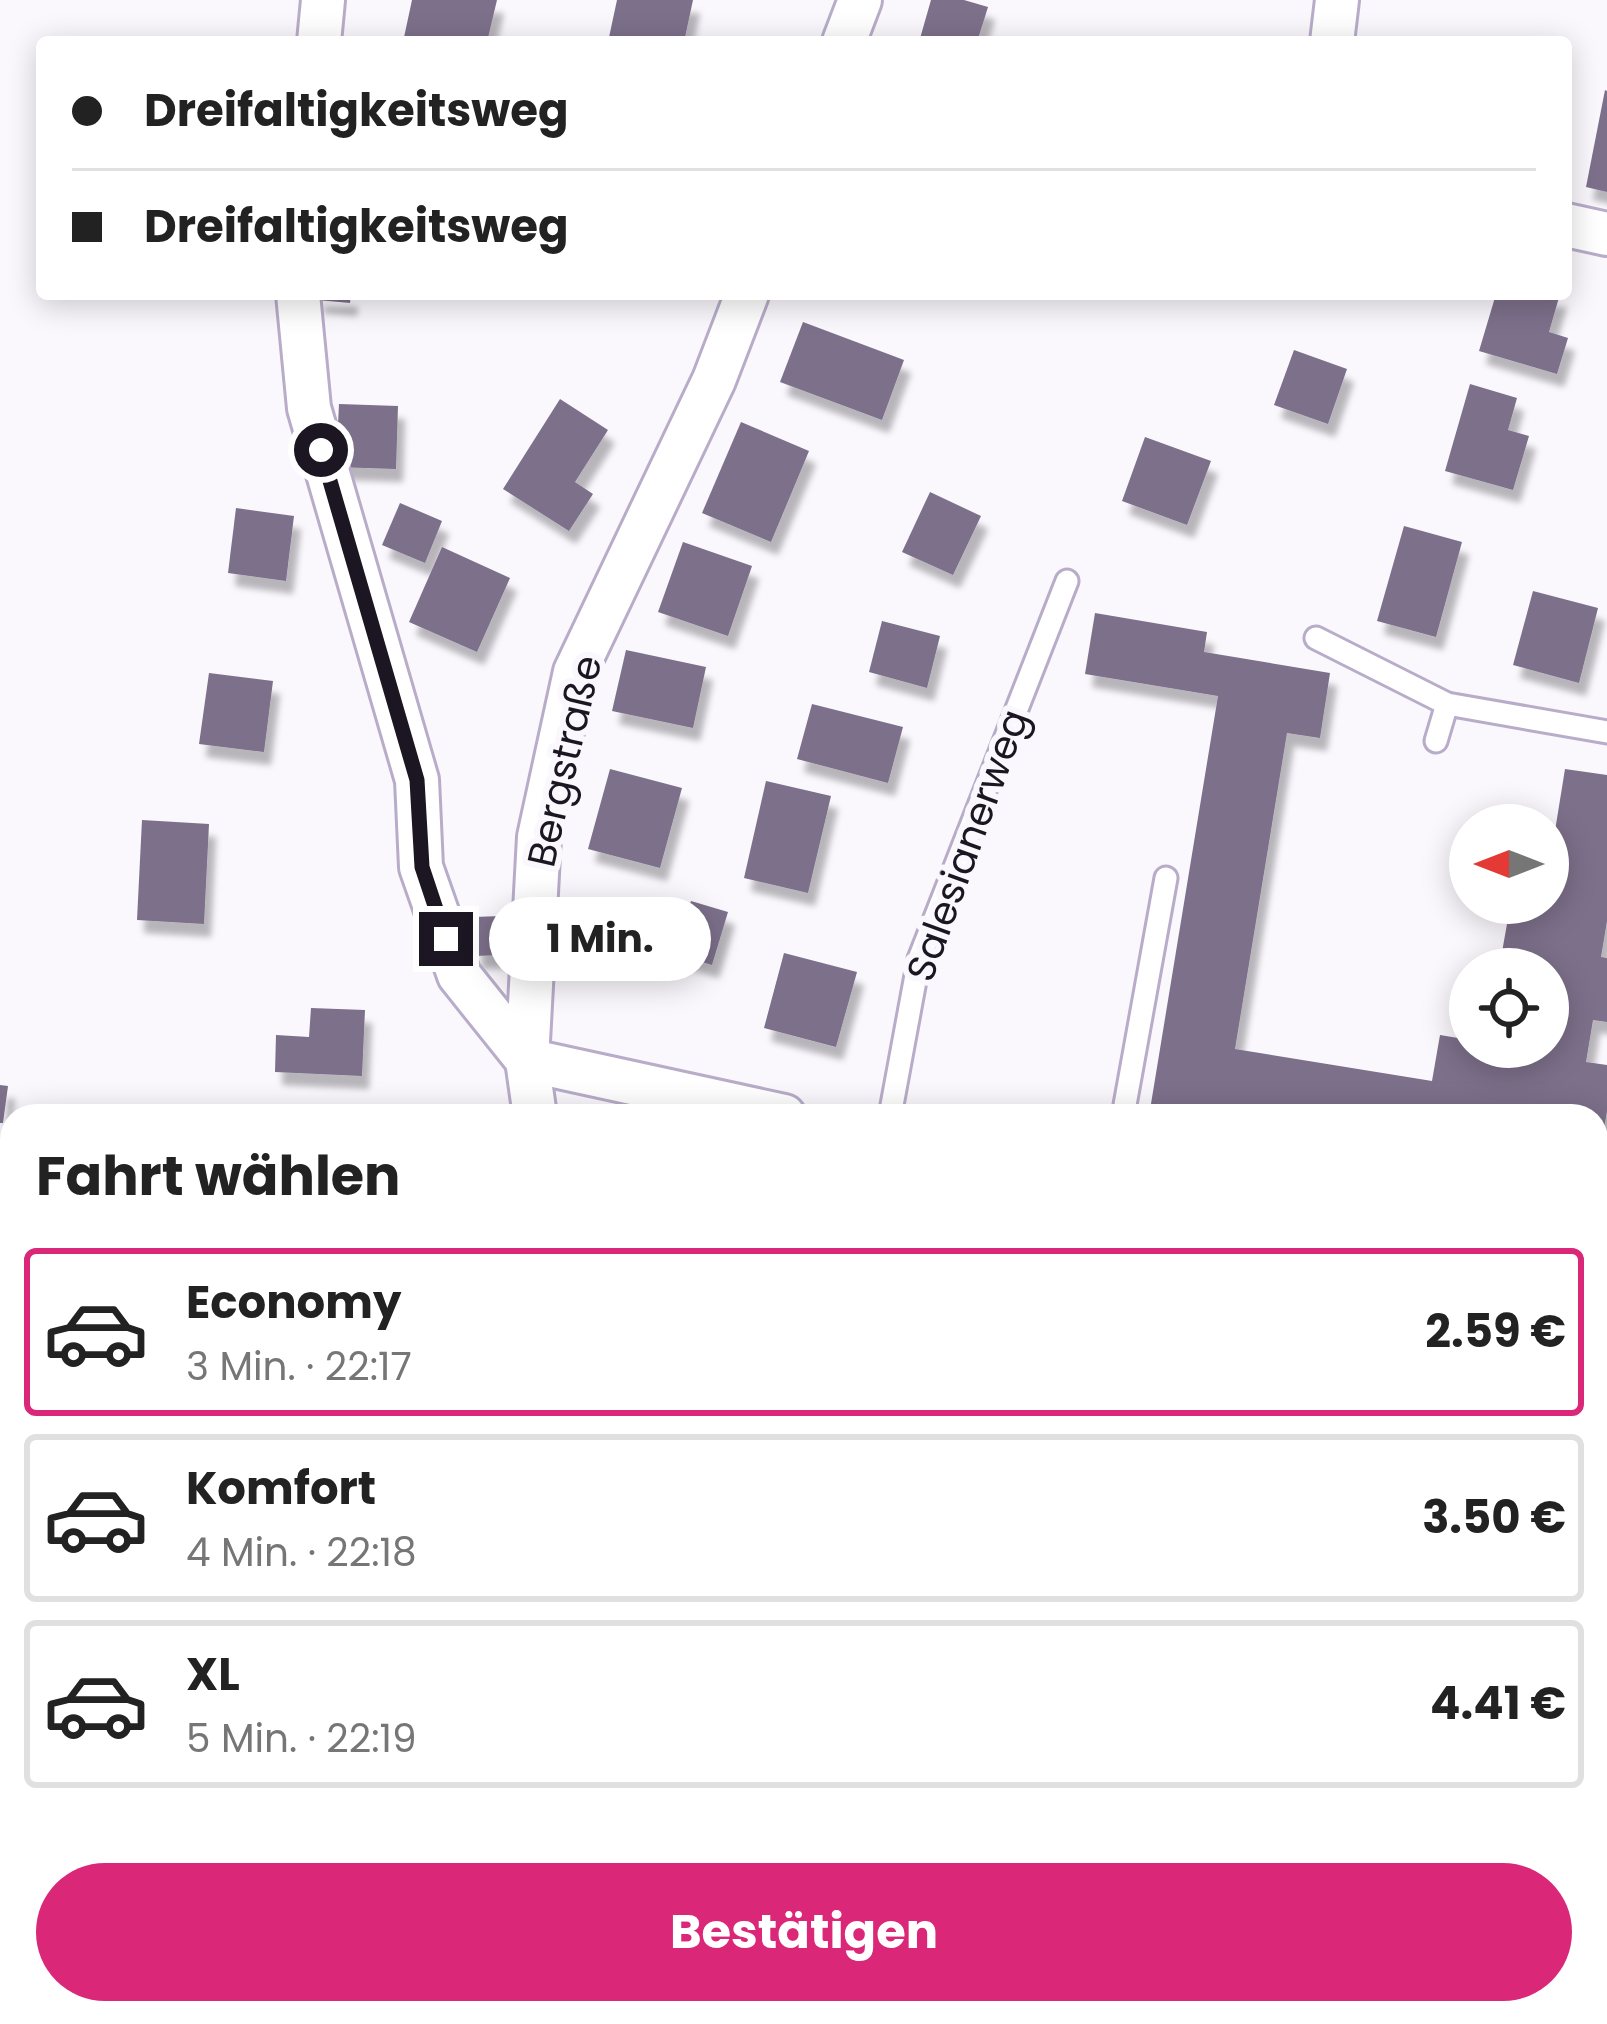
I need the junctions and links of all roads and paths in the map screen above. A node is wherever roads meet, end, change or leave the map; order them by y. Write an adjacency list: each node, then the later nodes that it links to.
1 (323, 0): 4 (street)
2 (860, 0): 5 (street)
3 (1337, 0): 6 (street)
4 (320, 36)
5 (846, 36)
6 (1333, 36)
7 (1572, 226): 8 (street)
8 (1607, 234)
9 (299, 300): 17 (street)
10 (744, 300): 17 (street, Bergstraße)
11 (1067, 581): 20 (lane, Salesianerweg)
12 (1316, 638): 13 (lane)
13 (1447, 704): 14 (lane); 15 (lane)
14 (1607, 732)
15 (1436, 741)
16 (1166, 878): 21 (lane)
17 (526, 1060): 18 (street, Bergstraße); 19 (street)
18 (533, 1104)
19 (729, 1104)
20 (892, 1104)
21 (1125, 1104)

